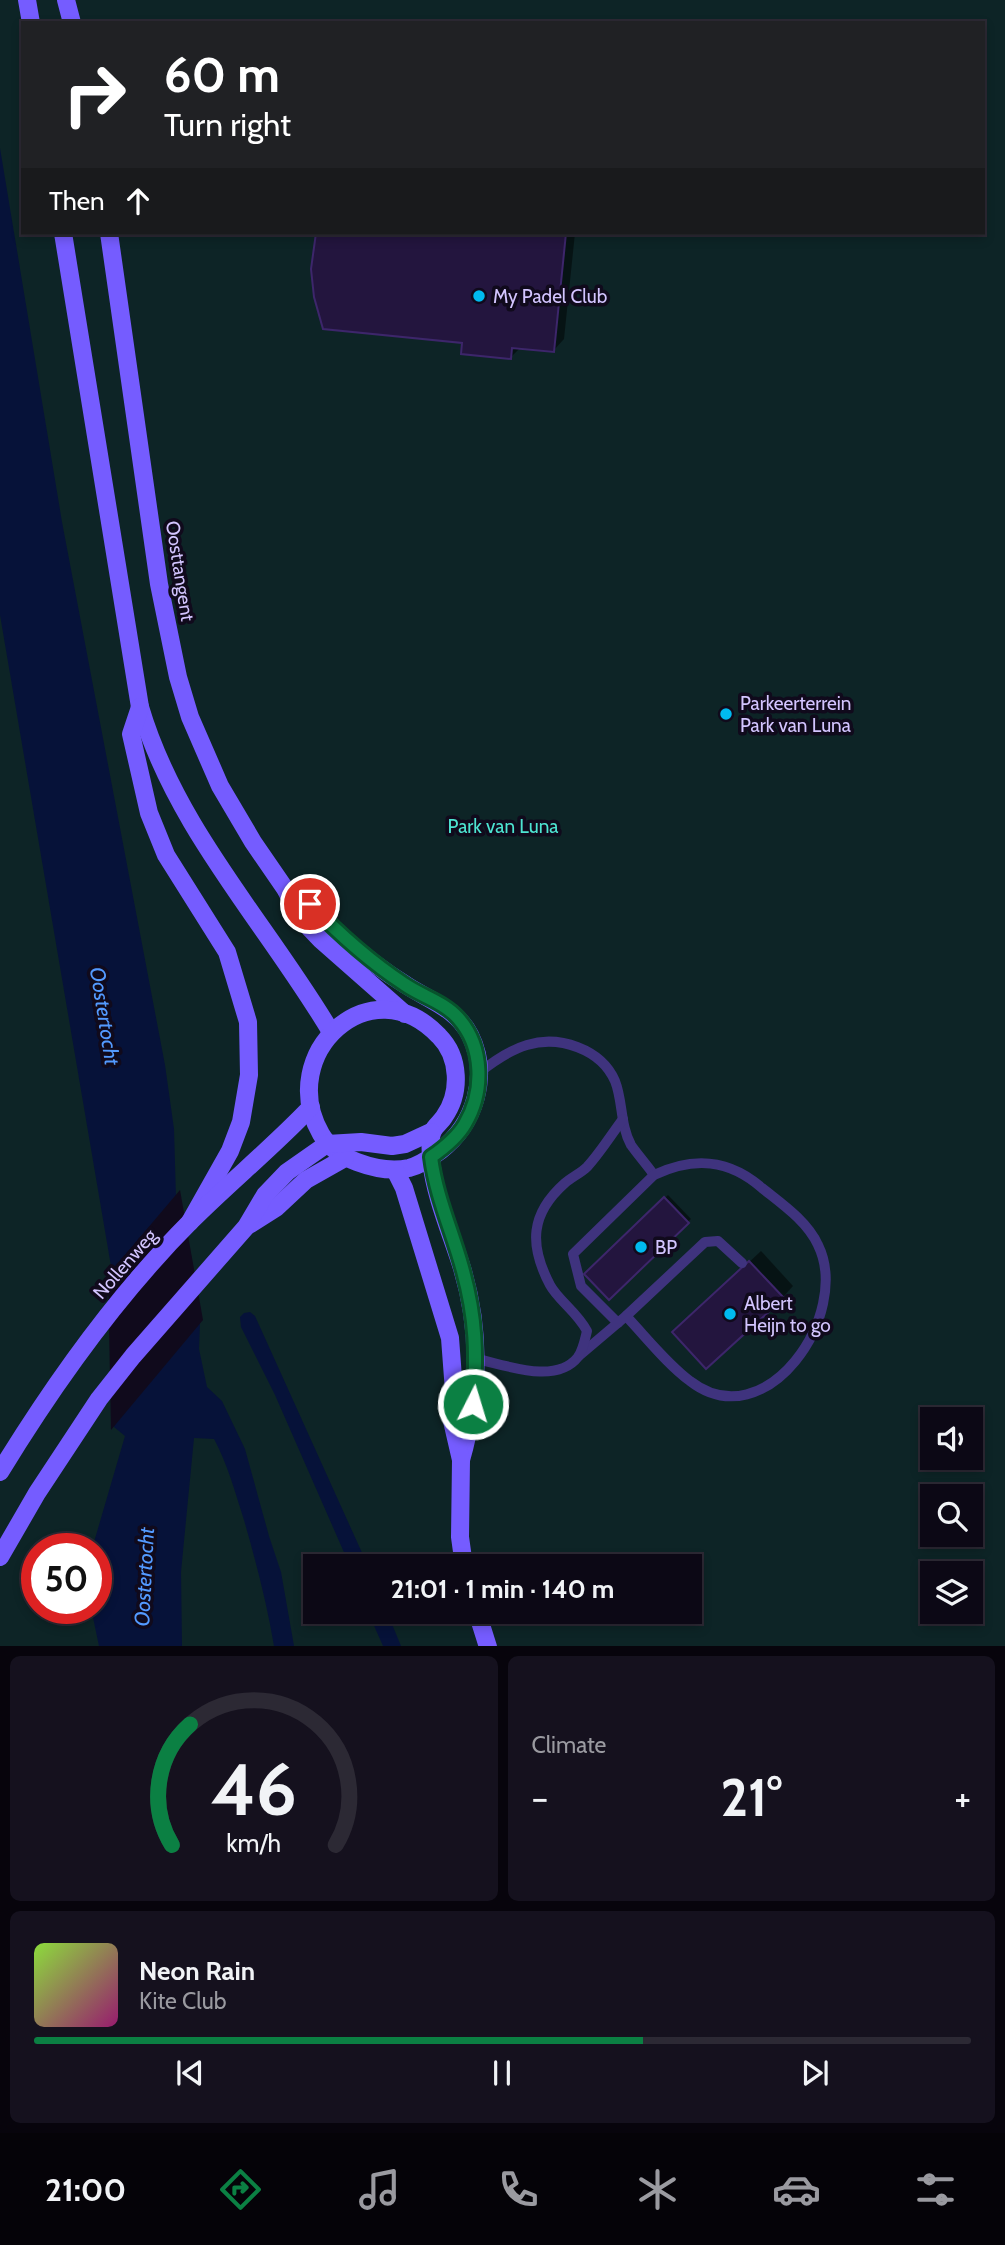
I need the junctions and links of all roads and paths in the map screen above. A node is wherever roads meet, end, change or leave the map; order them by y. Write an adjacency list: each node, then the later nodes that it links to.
1 (27, 0): 3 (main road)
2 (65, 0): 4 (main road)
3 (31, 21)
4 (71, 21)
5 (63, 235): 7 (main road)
6 (109, 235): 8 (main road, Oosttangent)
7 (140, 707): 10 (main road); 20 (main road)
8 (286, 890): 9 (main road, Oosttangent); 11 (main road, Oosttangent)
9 (405, 1014): 10 (main road); 14 (main road)
10 (331, 1032): 12 (main road)
11 (480, 1072): 13 (lane); 16 (main road)
12 (311, 1107): 15 (main road); 20 (main road, Nollenweg)
13 (623, 1119): 19 (lane); 24 (lane)
14 (431, 1132): 15 (main road); 16 (main road)
15 (327, 1144): 17 (main road); 21 (main road)
16 (431, 1157): 18 (main road); 25 (main road)
17 (345, 1158): 18 (main road); 21 (main road)
18 (395, 1170): 26 (main road)
19 (654, 1175): 23 (lane); 23 (lane)
20 (190, 1222): 27 (main road, Nollenweg)
21 (246, 1227): 29 (main road)
22 (742, 1263): 23 (lane)
23 (622, 1320): 24 (lane)
24 (580, 1355): 25 (lane)
25 (477, 1359): 26 (main road)
26 (461, 1460): 28 (main road)
27 (0, 1472)
28 (462, 1554)
29 (0, 1557)
30 (481, 1624): 31 (main road)
31 (488, 1646)

